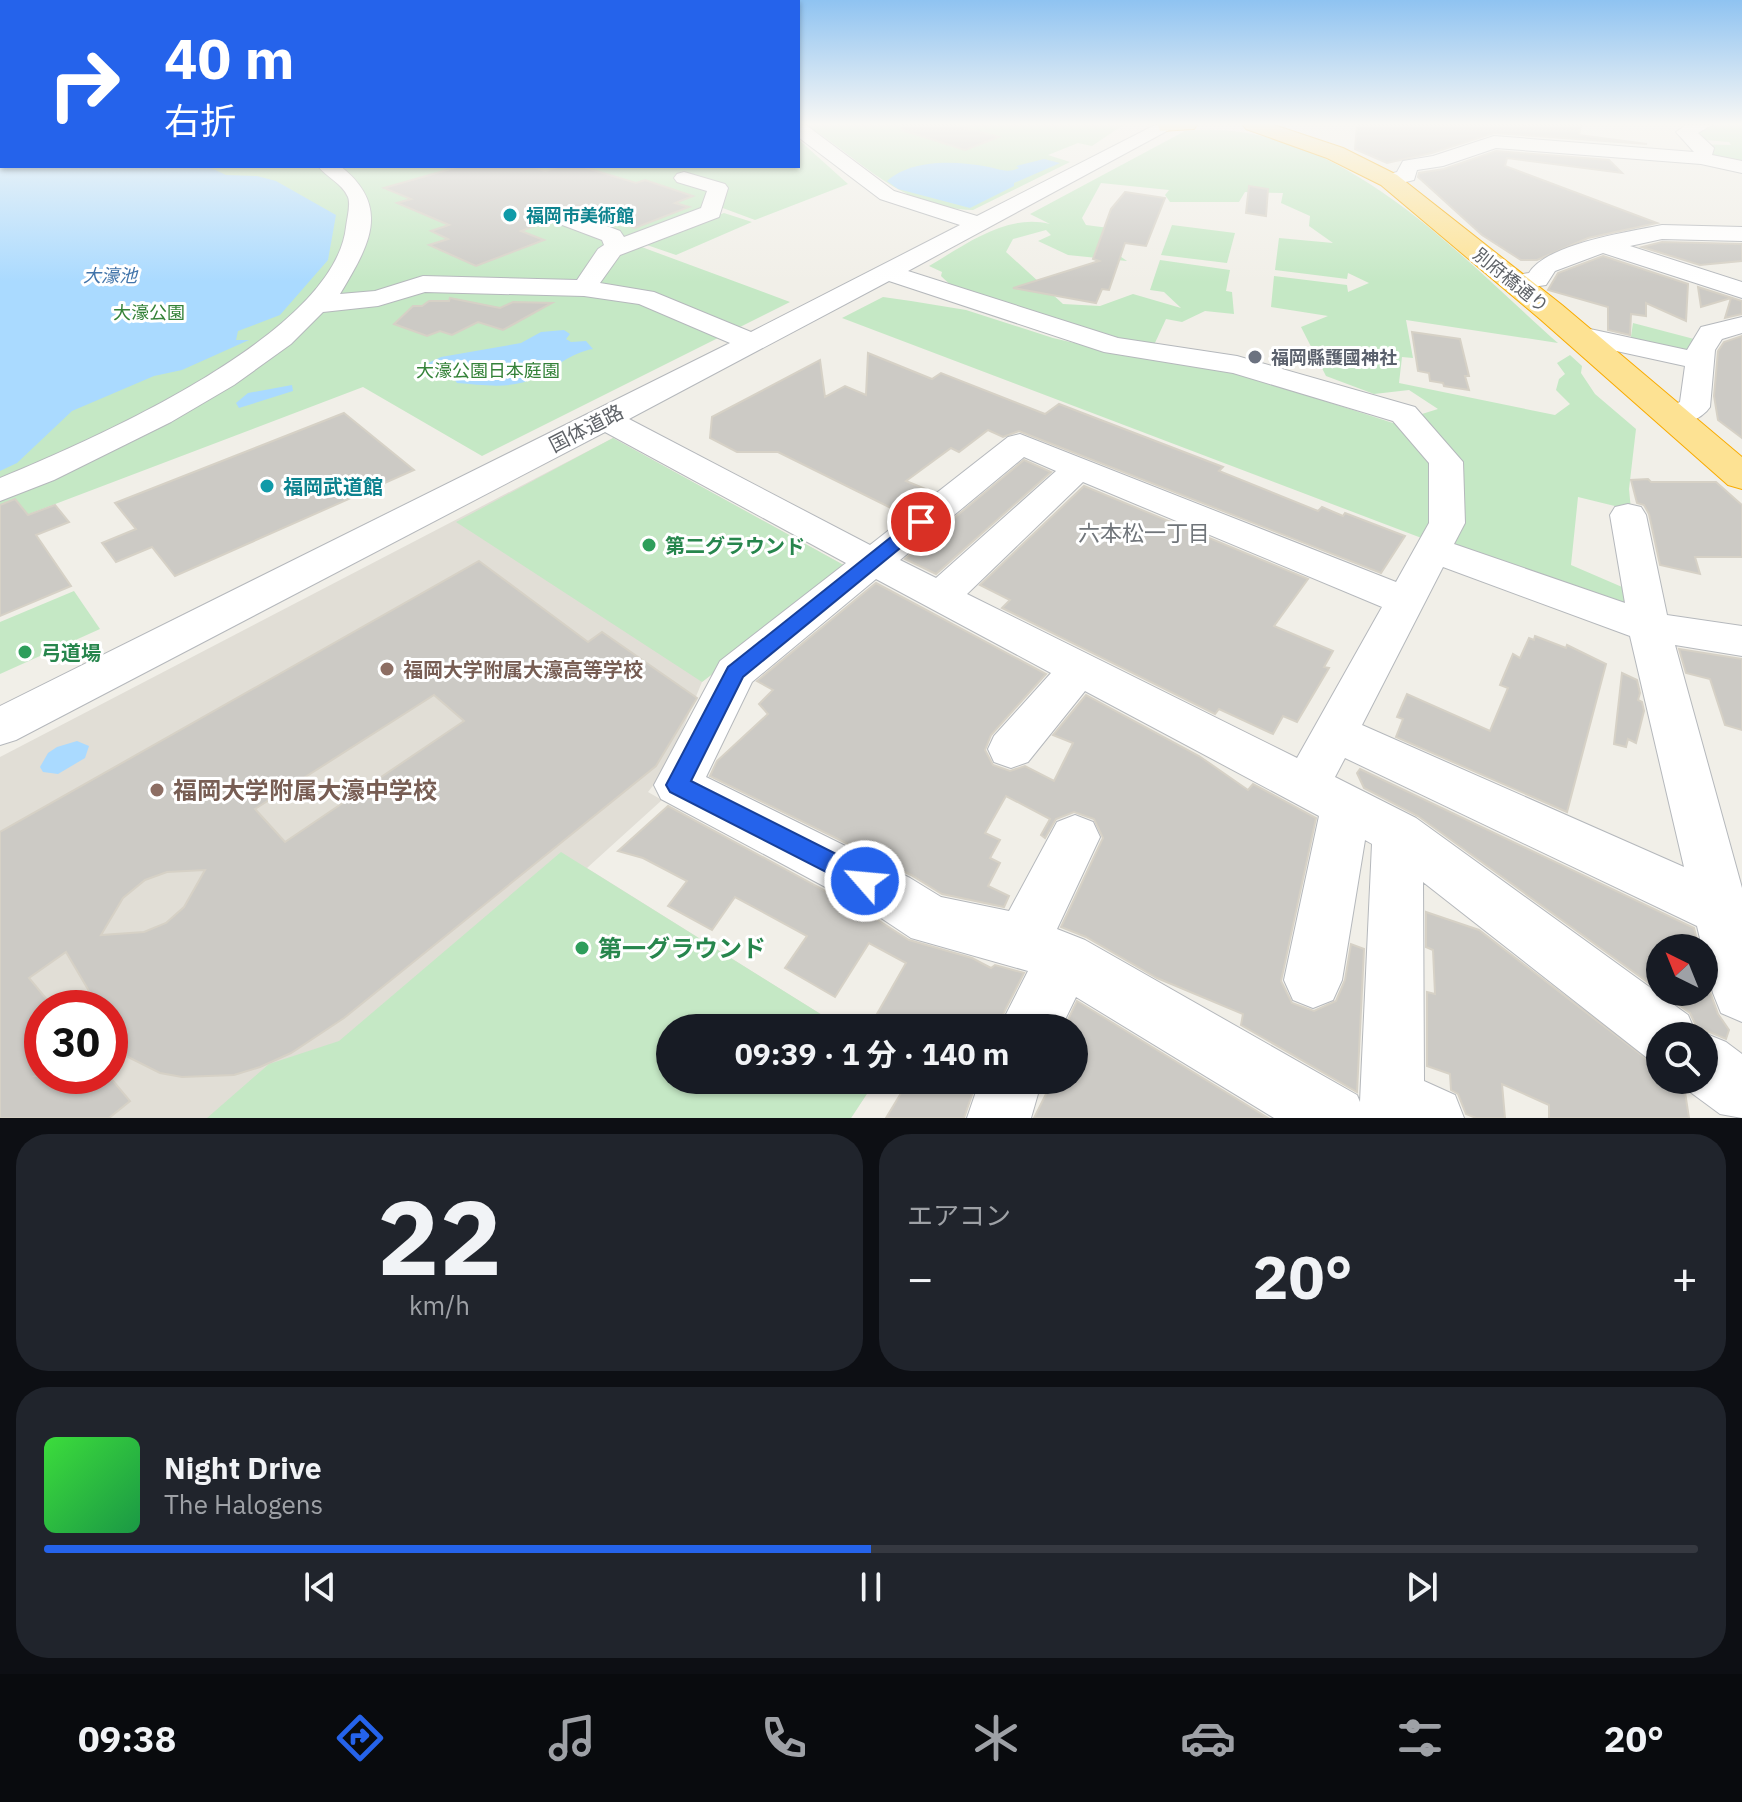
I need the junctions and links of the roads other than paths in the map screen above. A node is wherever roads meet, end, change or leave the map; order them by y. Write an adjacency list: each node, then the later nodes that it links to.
1 (340, 177): 28 (street)
2 (862, 177): 9 (street)
3 (1073, 177): 9 (street, 国体道路)
4 (1383, 177): 7 (highway, 別府橋通り)
5 (1402, 177): 7 (street)
6 (684, 178): 12 (street)
7 (1389, 180): 15 (highway, 別府橋通り)
8 (565, 218): 12 (street)
9 (979, 224): 14 (street, 国体道路)
10 (1742, 234): 11 (street)
11 (1603, 245): 15 (street); 18 (street)
12 (617, 247): 17 (street)
13 (354, 266): 16 (street)
14 (886, 272): 22 (street, 国体道路); 30 (street)
15 (1513, 282): 21 (highway, 別府橋通り)
16 (423, 284): 17 (street); 19 (street)
17 (584, 288): 22 (street)
18 (1742, 290)
19 (323, 304)
20 (1742, 325): 23 (street)
21 (1576, 334): 23 (street); 24 (highway, 別府橋通り)
22 (751, 342): 25 (street, 国体道路)
23 (1700, 361): 24 (street)
24 (1672, 417): 27 (highway, 別府橋通り)
25 (605, 419): 31 (street); 37 (street, 国体道路)
26 (1079, 468): 31 (street); 32 (street); 33 (street)
27 (1742, 477)
28 (0, 491)
29 (1628, 515): 34 (street)
30 (1439, 536): 33 (street); 34 (street)
31 (871, 561): 32 (street); 44 (street)
32 (940, 597): 36 (street)
33 (1404, 601): 38 (street)
34 (1649, 627): 35 (street); 43 (street)
35 (1742, 641)
36 (1079, 669): 39 (street); 40 (street)
37 (0, 727)
38 (1335, 733): 40 (street); 43 (street)
39 (1011, 749)
40 (1326, 797): 41 (street); 45 (street)
41 (1398, 833): 48 (street); 52 (street)
42 (1075, 837): 44 (street)
43 (1721, 910): 46 (street)
44 (1044, 950): 47 (street); 54 (street)
45 (1313, 980)
46 (1742, 993)
47 (1032, 1014)
48 (1648, 1022)
49 (1718, 1074): 50 (street)
50 (1742, 1092)
51 (1007, 1094): 53 (street)
52 (1404, 1112)
53 (999, 1118)
54 (1334, 1118)

